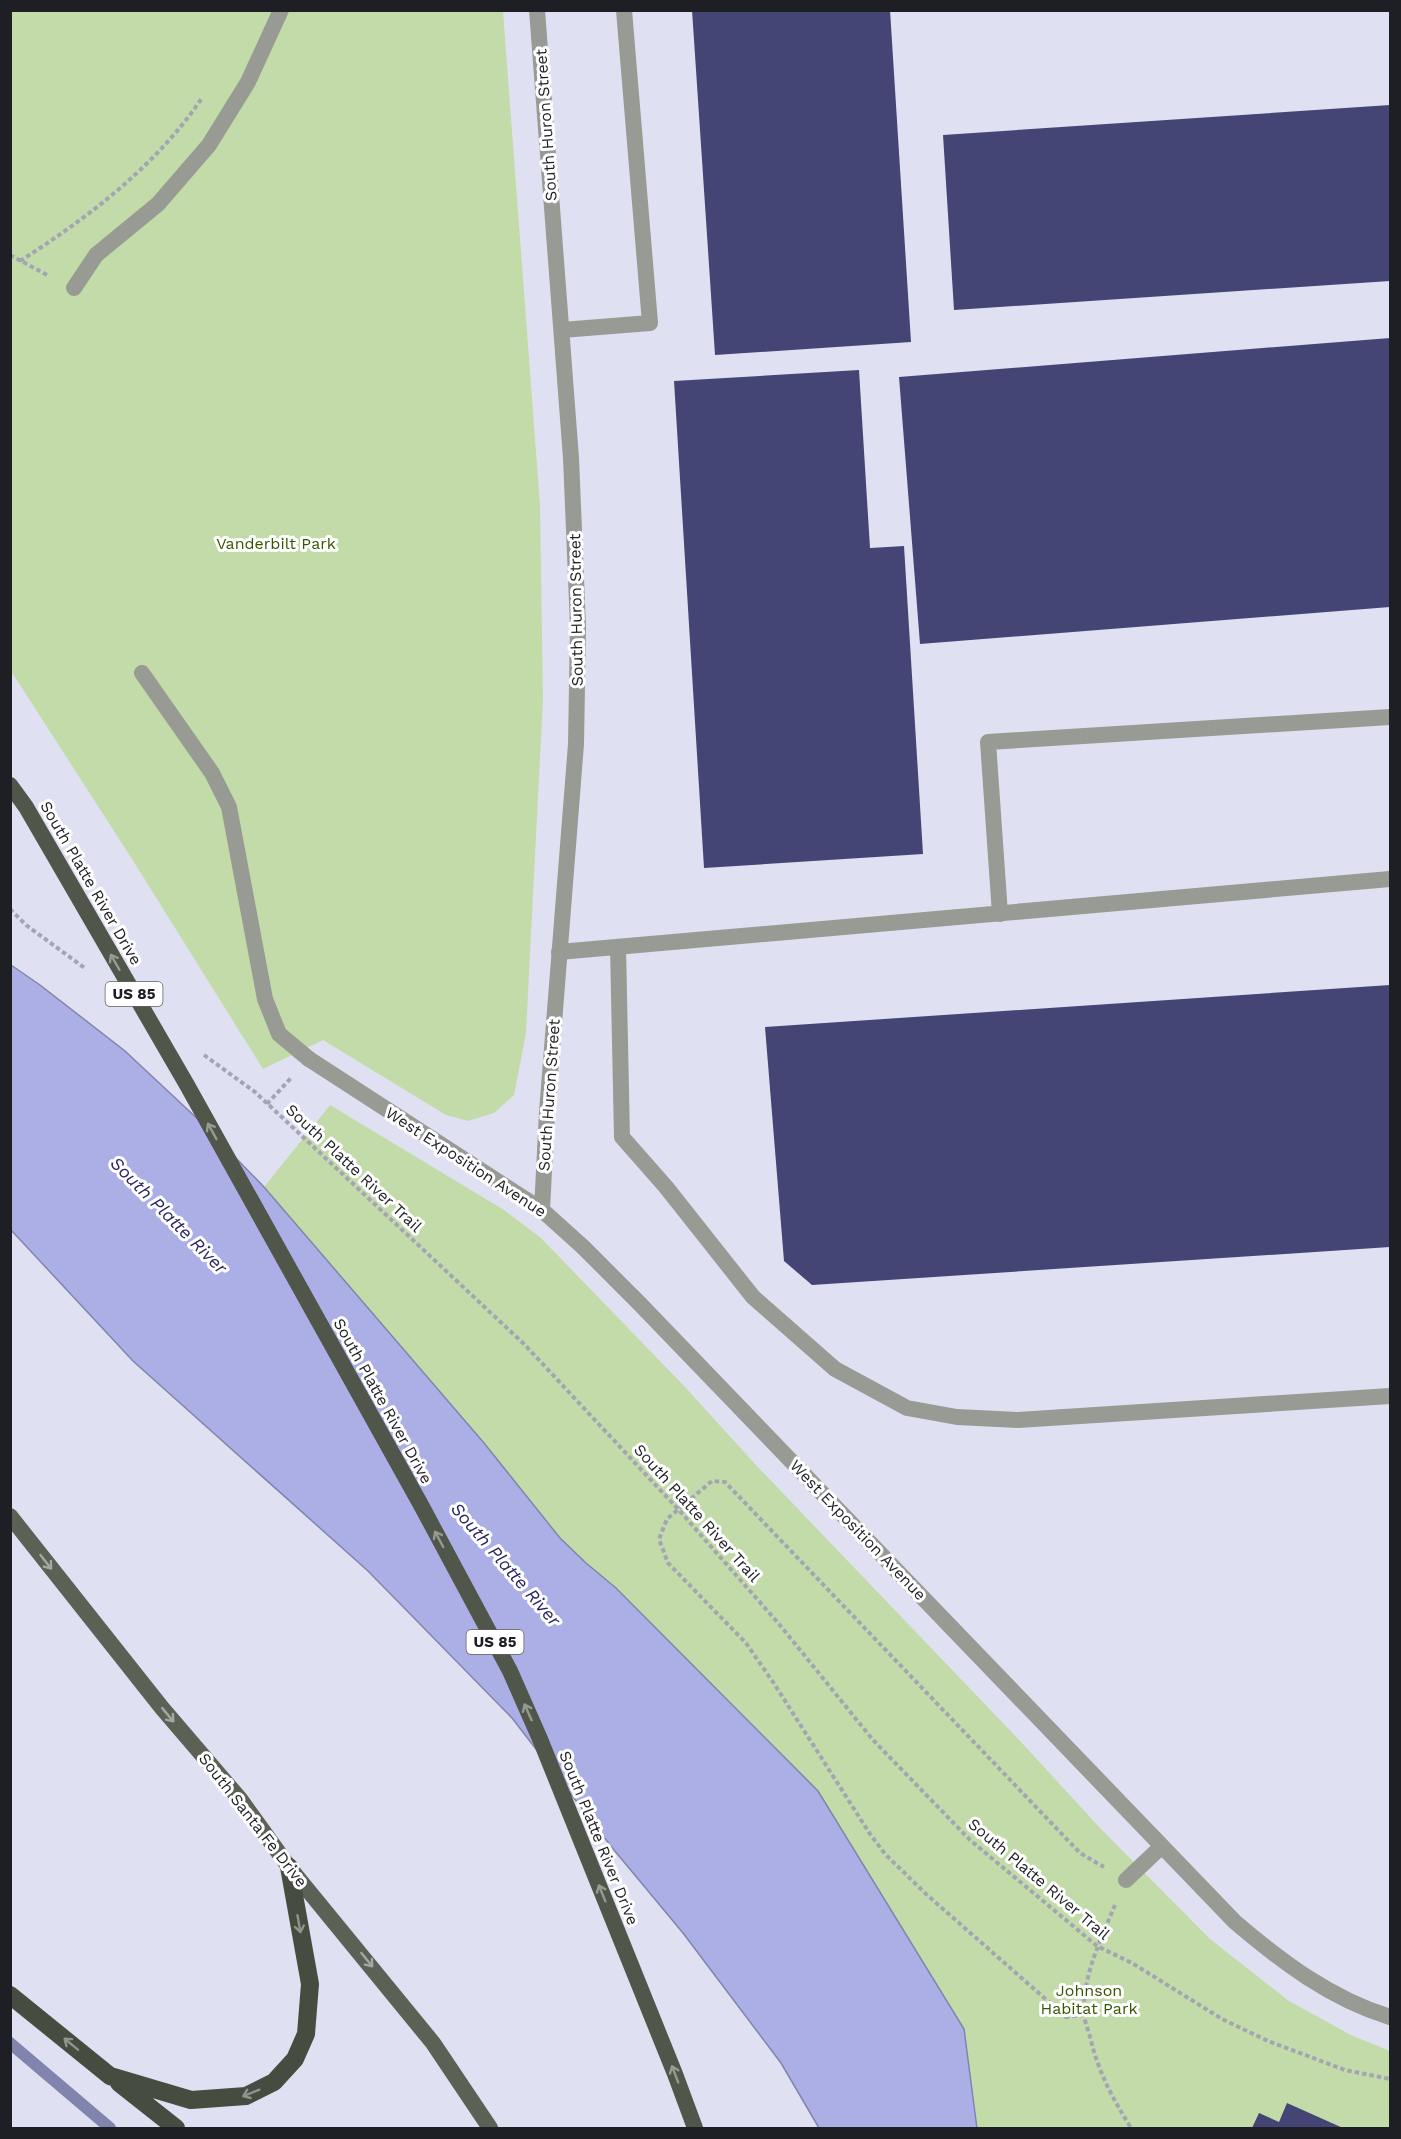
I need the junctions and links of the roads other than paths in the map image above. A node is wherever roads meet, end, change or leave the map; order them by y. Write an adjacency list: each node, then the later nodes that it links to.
1 (281, 10): 4 (street)
2 (537, 10): 5 (street, South Huron Street)
3 (624, 10): 5 (street)
4 (74, 288)
5 (562, 330): 12 (street, South Huron Street)
6 (142, 673): 13 (street, West Exposition Avenue)
7 (1390, 717): 10 (street)
8 (10, 785): 24 (highway, South Platte River Drive / US 85, one-way to 8)
9 (1390, 879): 10 (street)
10 (1000, 914): 11 (street)
11 (618, 947): 12 (street); 14 (street)
12 (560, 952): 13 (street, South Huron Street)
13 (542, 1210): 16 (street, West Exposition Avenue)
14 (1390, 1396)
15 (10, 1516): 17 (main road, South Santa Fe Drive, one-way to 17)
16 (1162, 1846): 18 (street); 20 (street, West Exposition Avenue)
17 (289, 1867): 21 (highway, one-way to 21); 23 (main road, South Santa Fe Drive, one-way to 23)
18 (1126, 1880)
19 (10, 1995): 21 (highway, one-way to 19)
20 (1390, 2017)
21 (110, 2076): 22 (highway)
22 (176, 2128)
23 (490, 2128)
24 (695, 2128)

